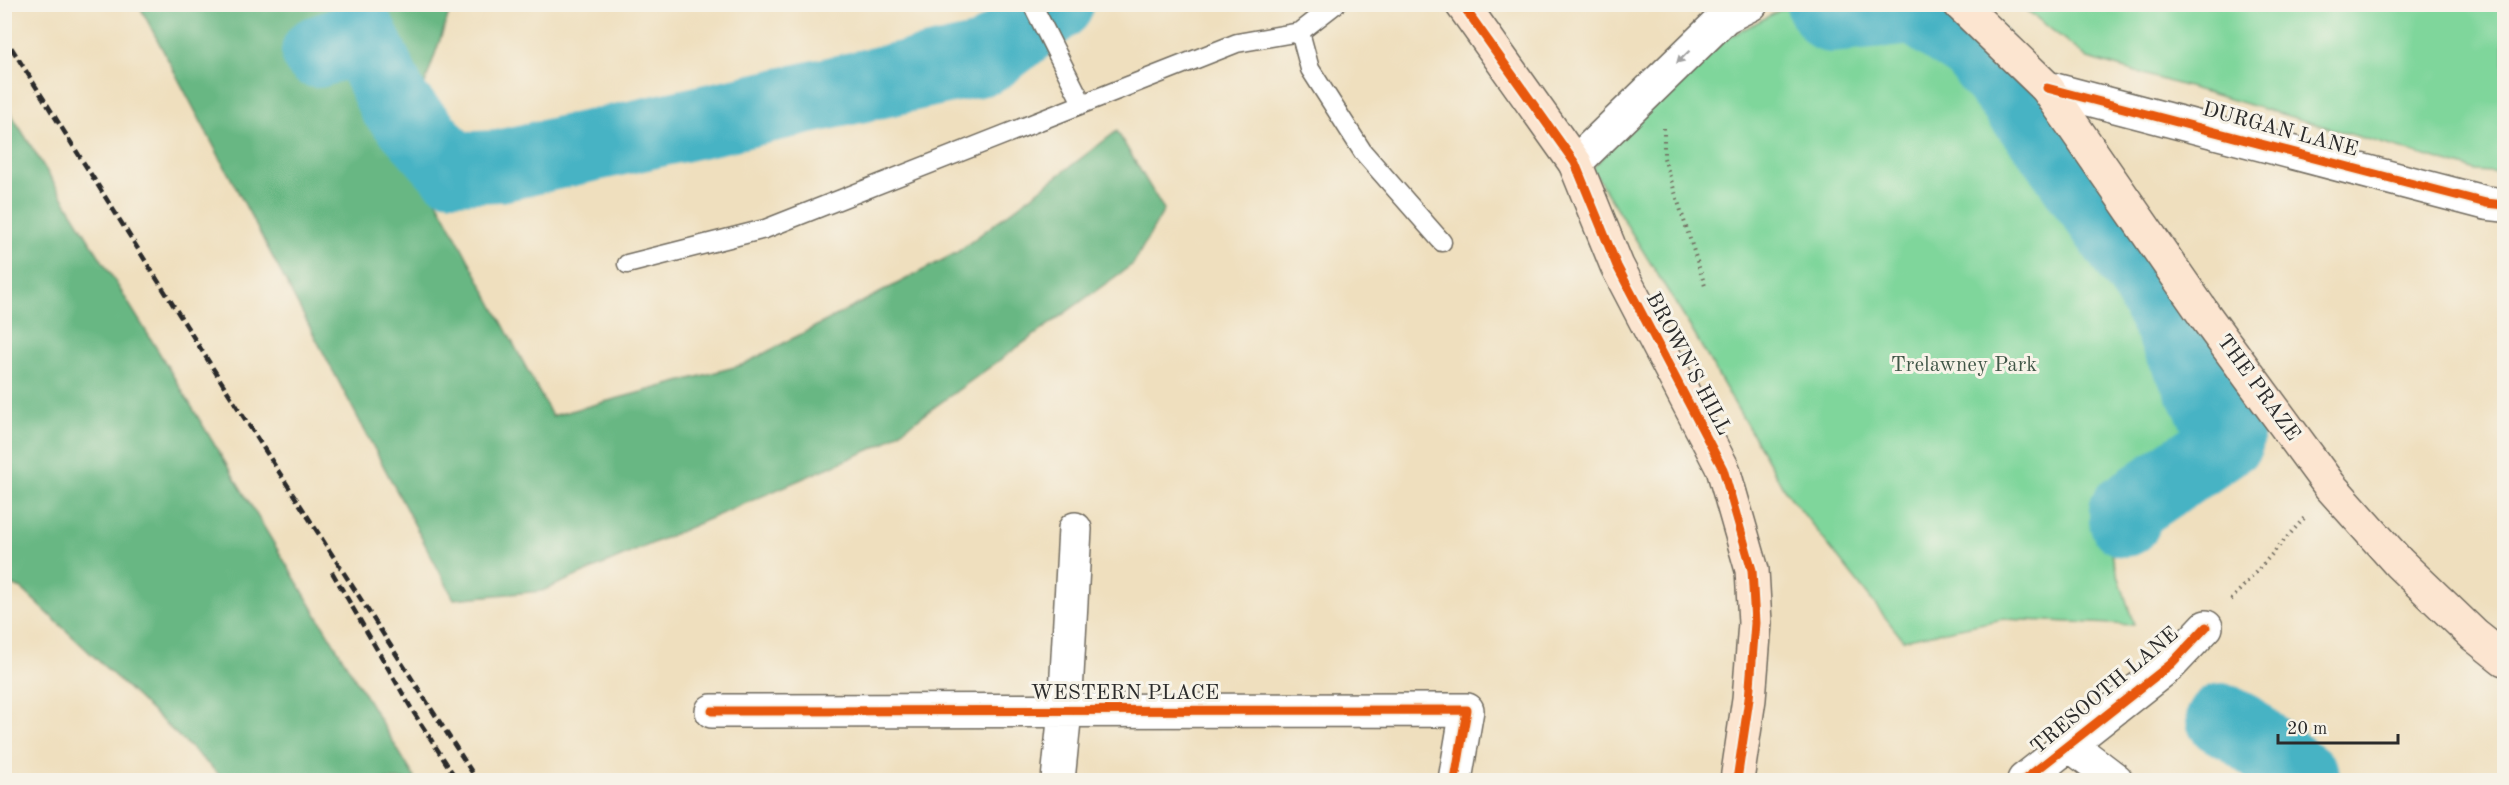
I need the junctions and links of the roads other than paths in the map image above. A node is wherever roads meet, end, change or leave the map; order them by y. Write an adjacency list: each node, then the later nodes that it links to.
1 (1336, 4): 6 (lane)
2 (1462, 4): 9 (main road, BROWN'S HILL)
3 (1960, 4): 7 (main road, THE PRAZE)
4 (1033, 5): 8 (lane)
5 (1738, 11): 9 (street, one-way to 9)
6 (1300, 32): 8 (lane); 11 (lane)
7 (2047, 88): 10 (street, DURGAN LANE); 15 (main road, THE PRAZE)
8 (1082, 103): 12 (lane)
9 (1575, 163): 21 (main road, BROWN'S HILL)
10 (2505, 205)
11 (1442, 242)
12 (627, 264)
13 (1076, 529): 17 (street, WESTERN PLACE)
14 (2206, 627): 18 (street, TRESOOTH LANE)
15 (2505, 659)
16 (712, 711): 17 (street, WESTERN PLACE)
17 (1065, 711): 19 (street, WESTERN PLACE); 20 (street, WESTERN PLACE)
18 (2070, 744): 22 (street, TRESOOTH LANE); 23 (street)
19 (1058, 780)
20 (1455, 780)
21 (1737, 780)
22 (2024, 780)
23 (2116, 780)

